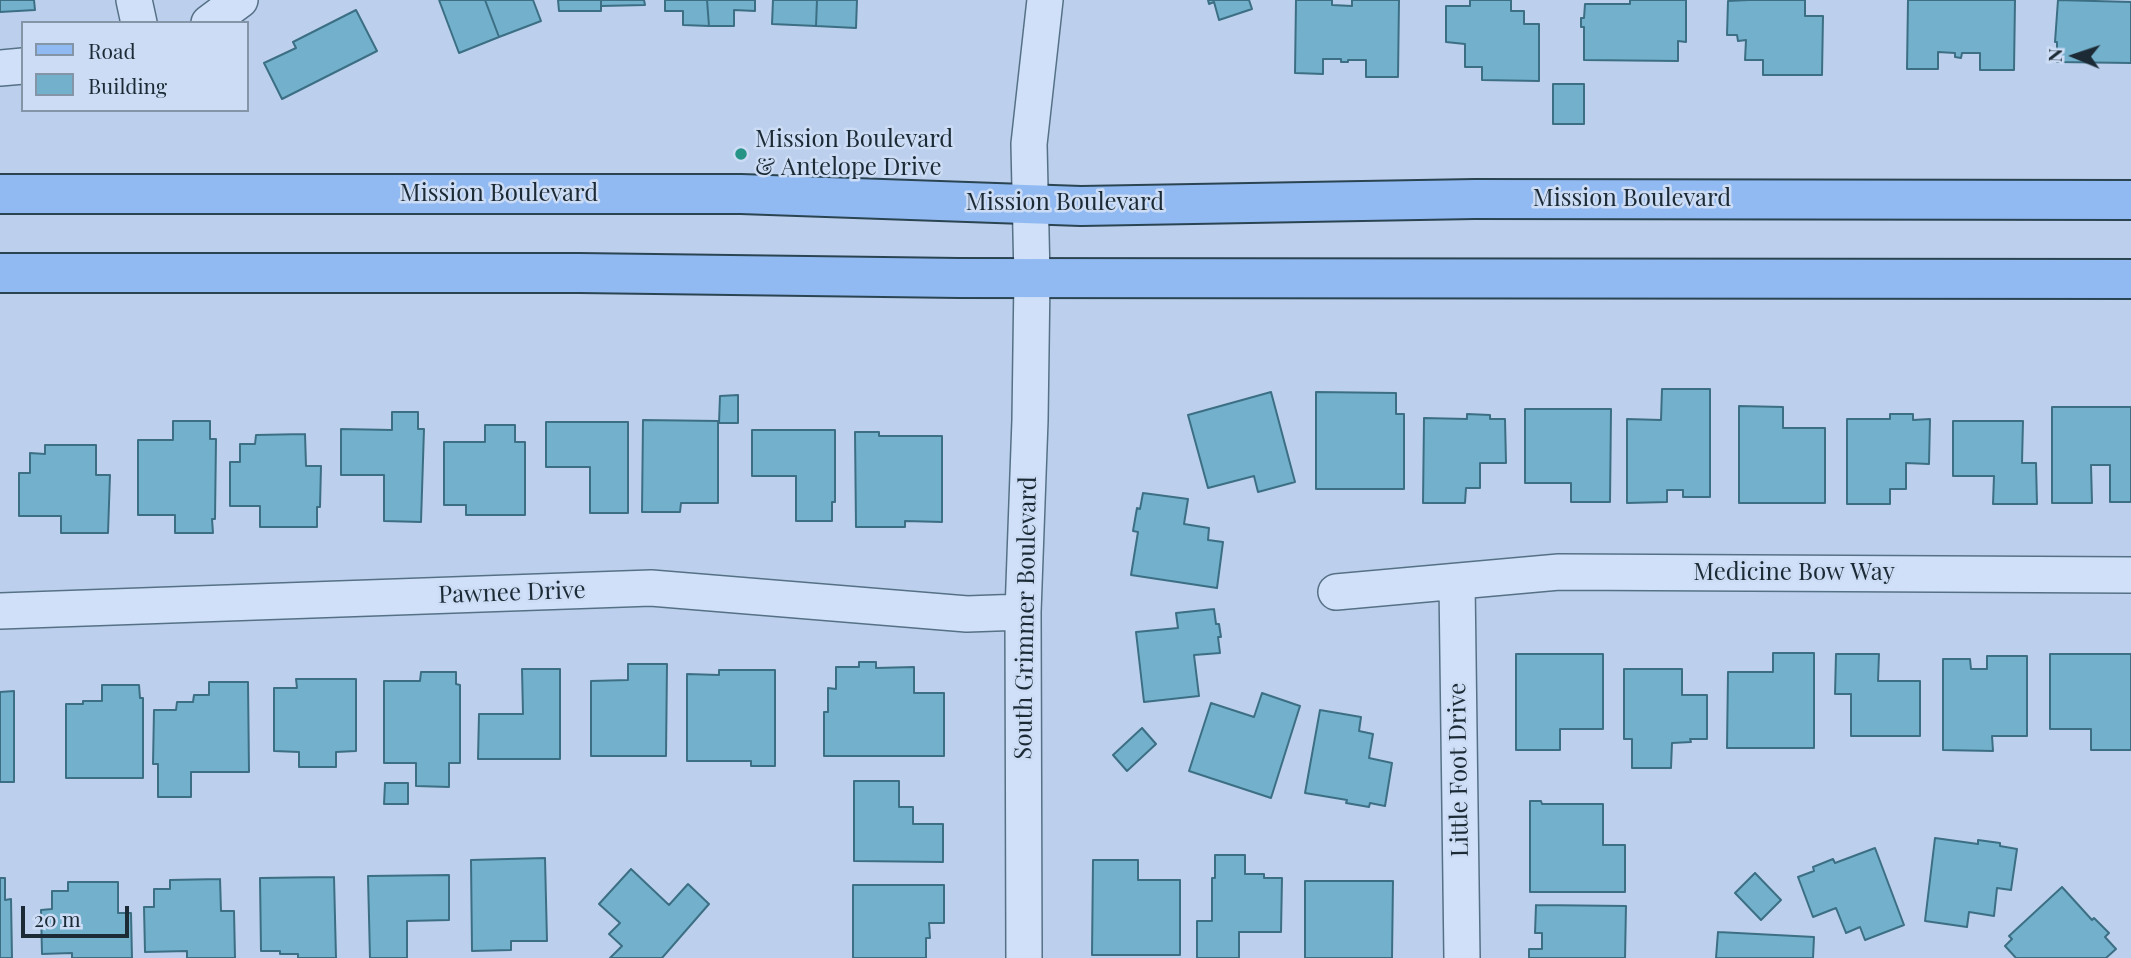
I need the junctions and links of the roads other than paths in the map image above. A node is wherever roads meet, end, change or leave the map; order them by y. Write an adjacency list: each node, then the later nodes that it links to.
1 (134, 0): 4 (street)
2 (240, 0): 5 (street)
3 (1045, 0): 10 (street, South Grimmer Boulevard)
4 (139, 21)
5 (212, 21)
6 (21, 66): 7 (street)
7 (0, 68)
8 (0, 194): 10 (main road, Mission Boulevard)
9 (2131, 200): 10 (main road, Mission Boulevard)
10 (1031, 205): 12 (street, South Grimmer Boulevard)
11 (0, 273): 12 (main road)
12 (1032, 278): 13 (main road); 18 (street, South Grimmer Boulevard)
13 (2131, 279)
14 (2131, 575): 15 (street, Medicine Bow Way)
15 (1457, 582): 16 (street, Medicine Bow Way); 20 (street, Little Foot Drive)
16 (1336, 592)
17 (0, 611): 18 (street, Pawnee Drive)
18 (1023, 612): 19 (street, South Grimmer Boulevard)
19 (1024, 958)
20 (1462, 958)

